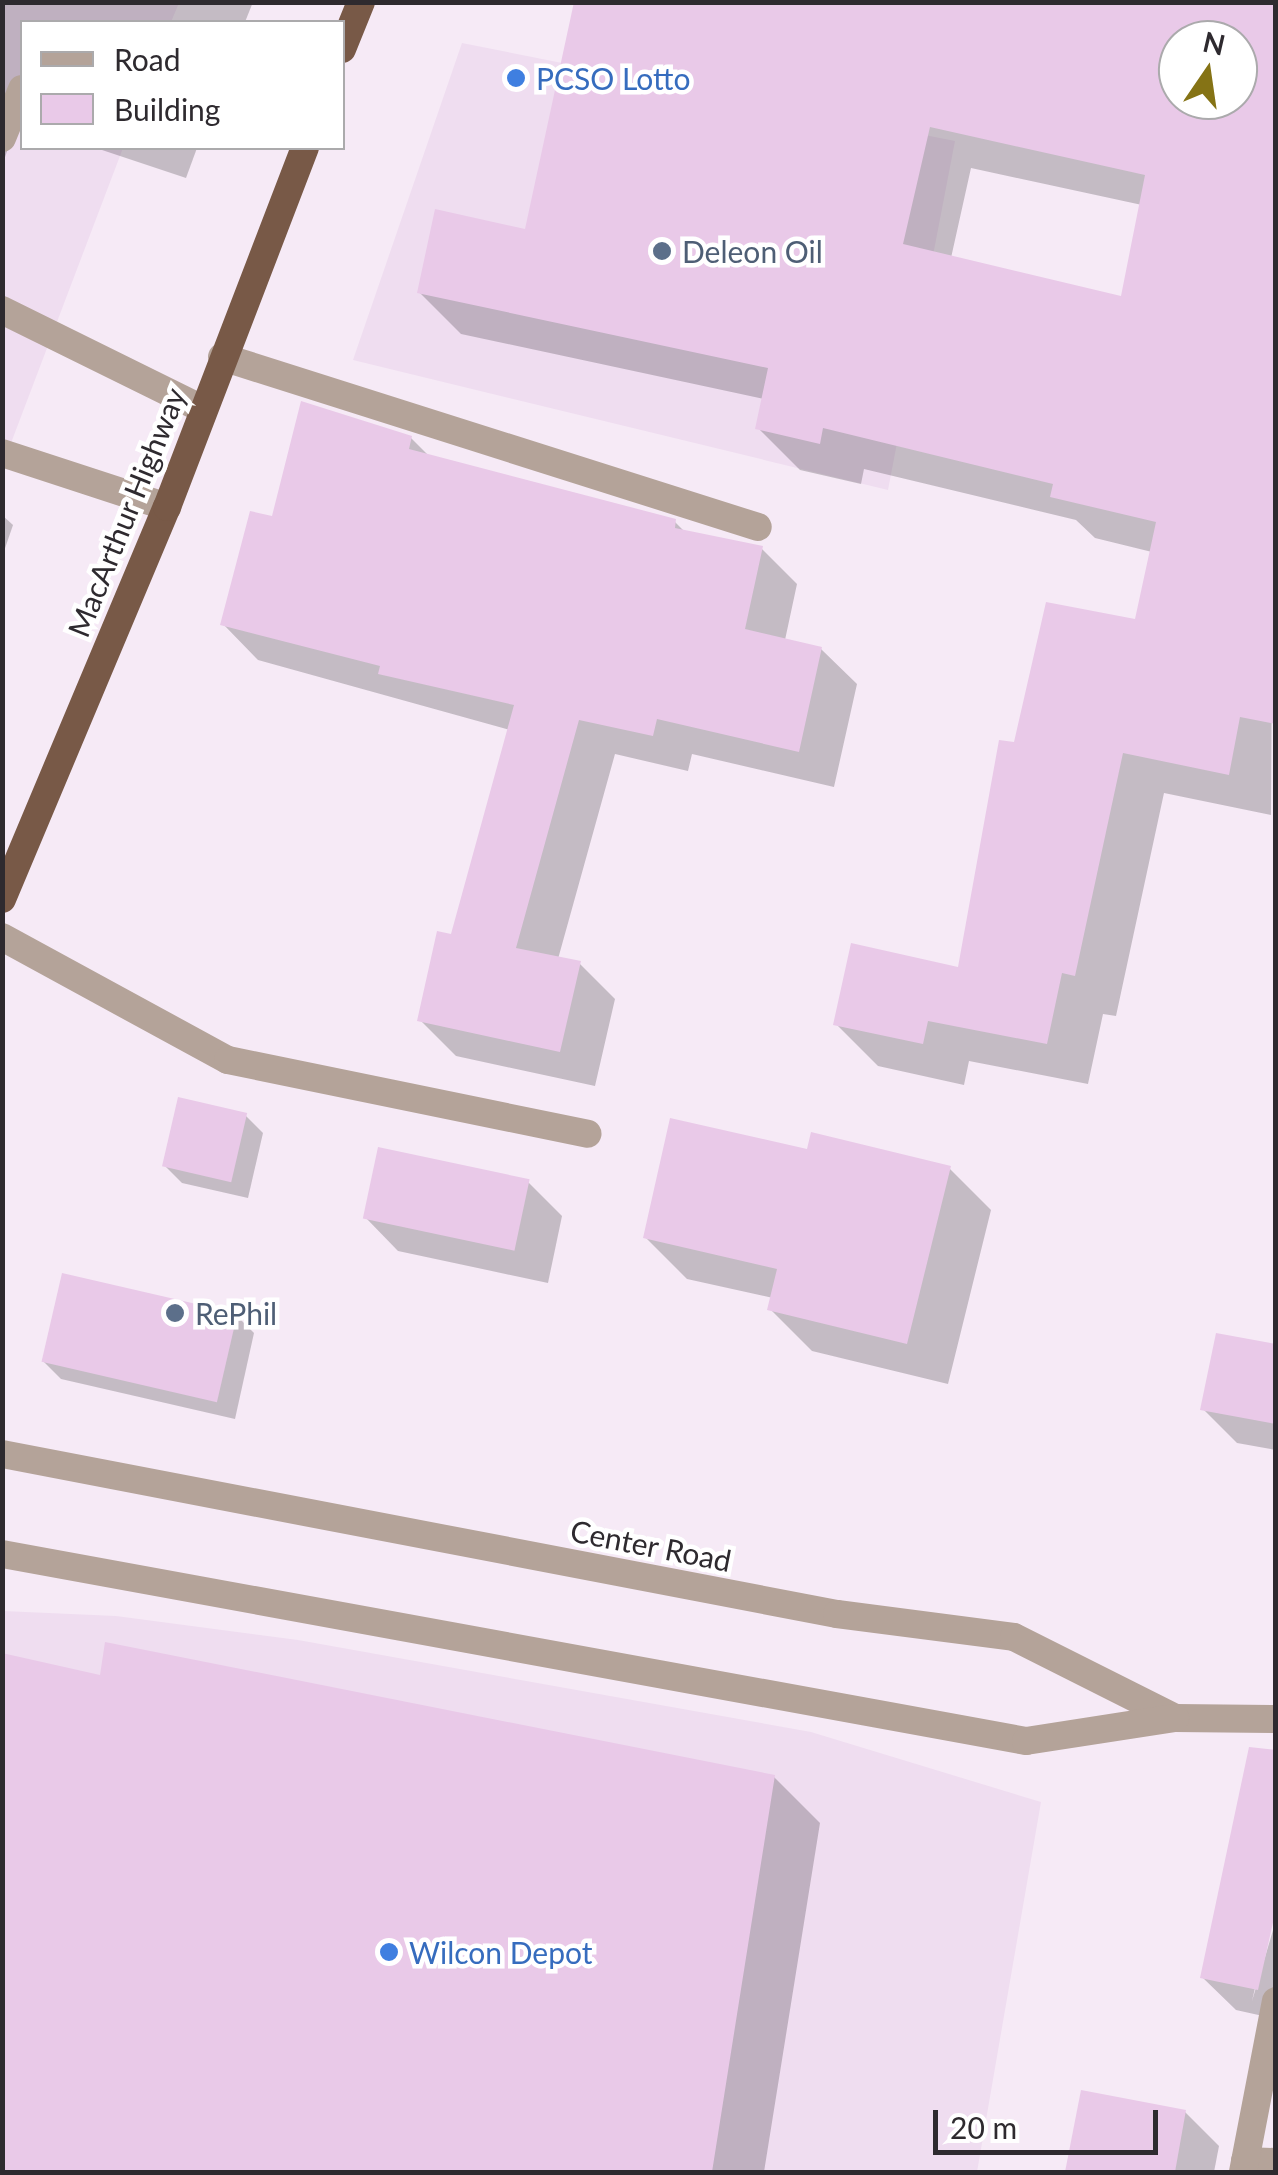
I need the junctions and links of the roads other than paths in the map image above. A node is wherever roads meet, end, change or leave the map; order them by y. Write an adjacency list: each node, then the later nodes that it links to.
1 (361, 2): 2 (highway)
2 (345, 42)
3 (20, 94): 4 (street)
4 (2, 138)
5 (305, 150): 7 (highway, MacArthur Highway)
6 (2, 310): 8 (street)
7 (222, 357): 8 (highway, MacArthur Highway); 11 (street)
8 (202, 408): 10 (highway, MacArthur Highway)
9 (2, 454): 10 (street)
10 (166, 506): 12 (highway, MacArthur Highway)
11 (758, 527)
12 (2, 899)
13 (2, 937): 14 (street)
14 (587, 1134)
15 (2, 1454): 17 (street, Center Road)
16 (2, 1554): 17 (street)
17 (1175, 1718): 18 (street, Center Road)
18 (1276, 1719)
19 (1276, 2001): 21 (street)
20 (1276, 2162): 21 (street)
21 (1244, 2167)

